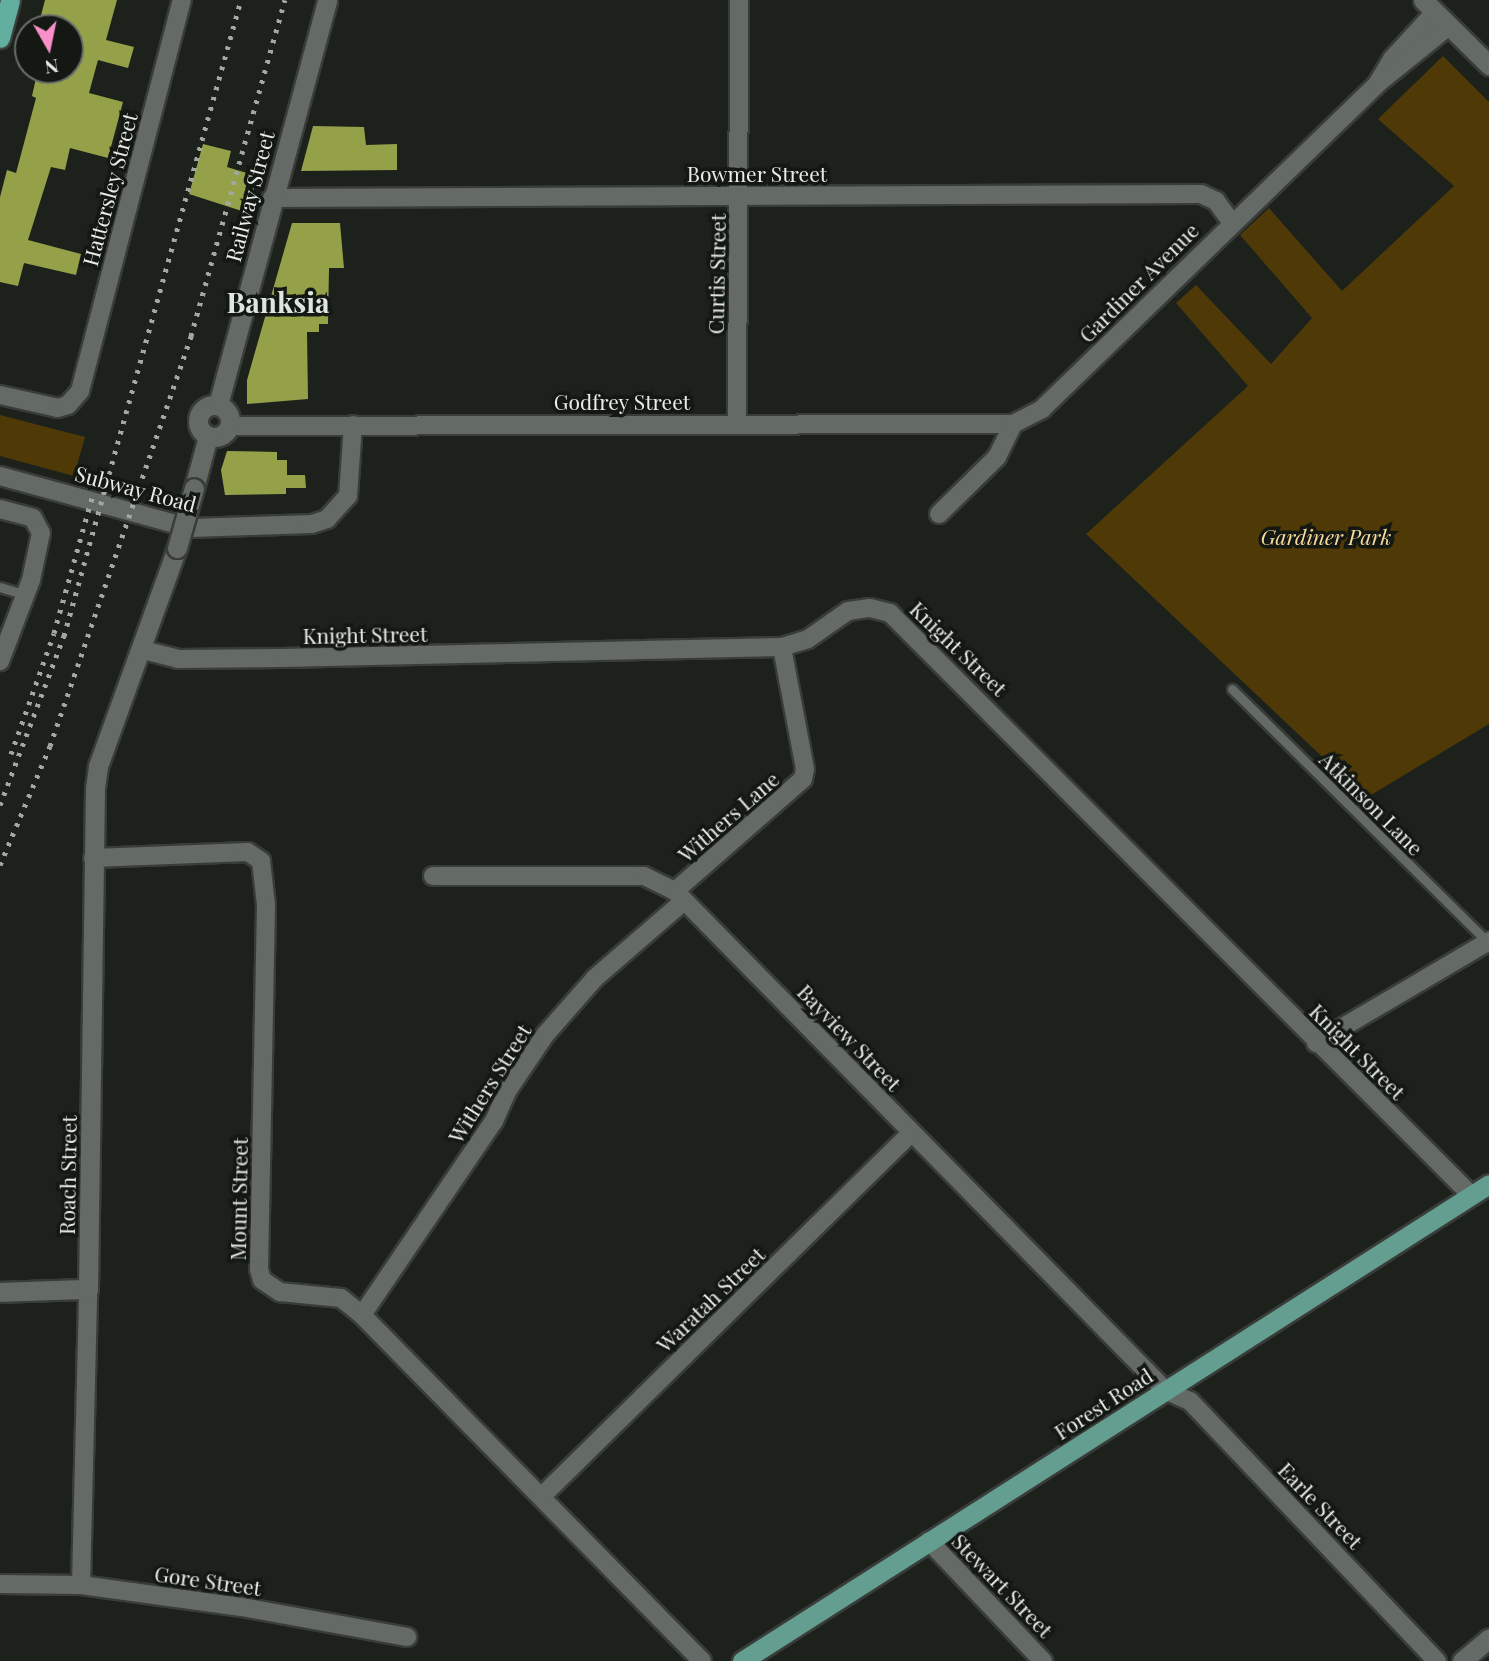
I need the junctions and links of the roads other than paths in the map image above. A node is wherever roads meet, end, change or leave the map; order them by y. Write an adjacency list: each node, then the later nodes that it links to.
1 (10, 0): 6 (highway)
2 (182, 0): 11 (street, Hattersley Street)
3 (327, 0): 9 (street, Railway Street)
4 (739, 0): 8 (street, Curtis Street)
5 (1436, 13): 7 (street); 10 (street, Gardiner Avenue)
6 (0, 38)
7 (1489, 65)
8 (740, 196): 9 (street, Bowmer Street); 10 (street, Bowmer Street); 13 (street, Curtis Street)
9 (272, 198): 12 (street, Railway Street)
10 (1231, 222): 14 (street, Gardiner Avenue)
11 (0, 395)
12 (218, 405): 16 (street); 17 (street)
13 (737, 422): 14 (street, Godfrey Street); 15 (street, Godfrey Street)
14 (1013, 424): 20 (street)
15 (353, 425): 16 (street, Godfrey Street); 18 (street, Subway Road)
16 (230, 426): 17 (street)
17 (208, 436): 24 (street, bridge)
18 (0, 476)
19 (0, 509): 22 (street)
20 (939, 514)
21 (0, 587): 22 (lane)
22 (26, 595): 25 (street)
23 (782, 647): 24 (street, Knight Street); 29 (street, Withers Lane); 31 (street, Knight Street)
24 (143, 650): 27 (street, Roach Street)
25 (0, 661)
26 (1232, 689): 30 (lane, Atkinson Lane)
27 (93, 858): 35 (street, Roach Street); 37 (street, Mount Street)
28 (433, 876): 29 (street, Bayview Street)
29 (679, 896): 32 (street, Bayview Street); 37 (street, Withers Street)
30 (1488, 941): 31 (street)
31 (1316, 1043): 34 (street, Knight Street)
32 (911, 1133): 38 (street, Bayview Street); 39 (street, Waratah Street)
33 (1489, 1184): 34 (main road, Forest Road)
34 (1471, 1195): 38 (main road, Forest Road)
35 (88, 1289): 36 (street); 42 (street, Roach Street)
36 (0, 1292)
37 (362, 1315): 39 (street, Mount Street)
38 (1165, 1390): 40 (main road, Forest Road); 48 (street, Earle Street)
39 (541, 1497): 45 (street, Mount Street)
40 (929, 1541): 46 (main road, Forest Road); 47 (street, Stewart Street)
41 (0, 1584): 42 (street, Gore Street)
42 (81, 1585): 43 (street, Gore Street)
43 (407, 1637)
44 (1489, 1638): 49 (street)
45 (702, 1661)
46 (742, 1661)
47 (1043, 1661)
48 (1437, 1661)
49 (1462, 1661)

